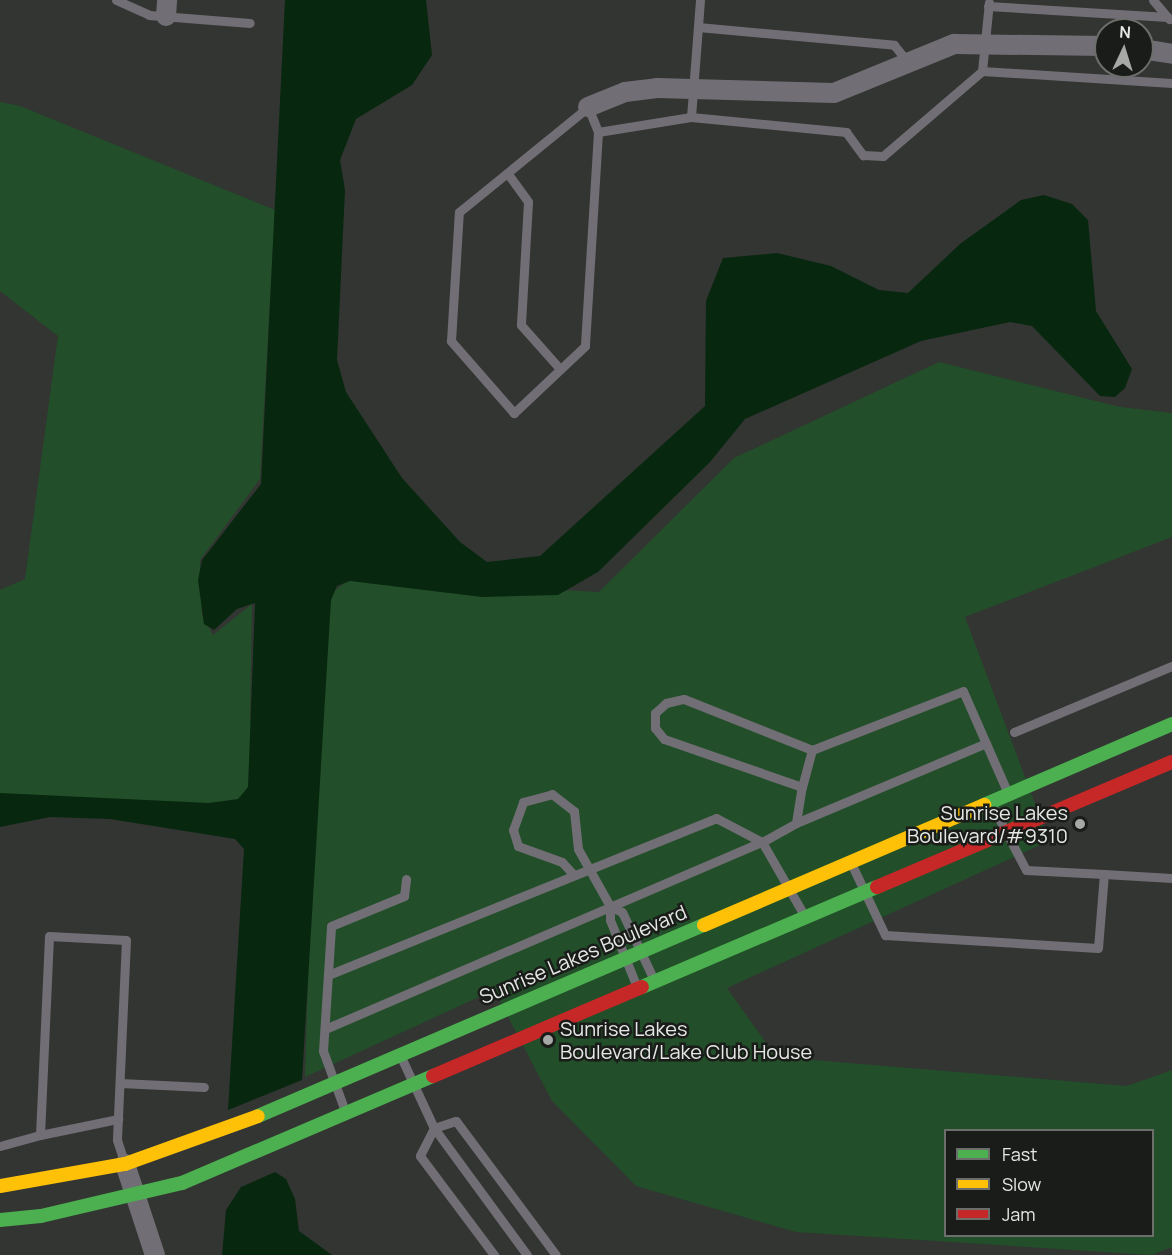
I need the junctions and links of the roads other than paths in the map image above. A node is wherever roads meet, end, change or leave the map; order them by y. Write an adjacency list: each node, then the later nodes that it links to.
1 (116, 0): 5 (lane)
2 (700, 0): 8 (lane)
3 (1153, 0): 6 (lane)
4 (989, 3): 6 (lane); 9 (lane)
5 (166, 8): 7 (lane)
6 (1170, 19)
7 (250, 22)
8 (698, 27): 13 (lane); 16 (lane)
9 (986, 43): 10 (street); 13 (street); 14 (lane)
10 (1094, 46)
11 (1154, 51): 12 (street)
12 (1172, 54)
13 (908, 62): 16 (street)
14 (982, 71): 15 (lane); 18 (lane)
15 (1172, 83)
16 (694, 90): 17 (street); 18 (lane)
17 (588, 107): 19 (lane); 20 (lane)
18 (691, 117): 19 (lane)
19 (598, 132): 21 (lane)
20 (508, 174): 21 (lane); 21 (lane)
21 (560, 369)
22 (1172, 666): 24 (lane)
23 (1172, 724): 29 (street, Sunrise Lakes Boulevard)
24 (1014, 732)
25 (986, 742): 26 (lane); 29 (lane); 31 (lane)
26 (812, 750): 28 (lane); 28 (lane)
27 (1172, 762): 32 (street)
28 (802, 787): 31 (lane)
29 (1008, 794): 30 (street, Sunrise Lakes Boulevard)
30 (990, 802): 32 (lane); 34 (street, Sunrise Lakes Boulevard)
31 (796, 823): 33 (lane)
32 (1007, 835): 37 (lane); 41 (street)
33 (762, 842): 35 (lane); 40 (lane); 42 (lane)
34 (850, 861): 40 (street, Sunrise Lakes Boulevard); 41 (lane)
35 (592, 866): 36 (lane); 36 (lane); 42 (lane)
36 (573, 874): 46 (lane)
37 (1104, 874): 38 (lane); 41 (lane)
38 (1172, 878)
39 (406, 879): 46 (lane)
40 (791, 885): 43 (lane); 44 (street, Sunrise Lakes Boulevard)
41 (866, 895): 43 (street)
42 (610, 906): 44 (lane); 45 (lane); 49 (lane)
43 (806, 920): 47 (street)
44 (640, 950): 45 (street, Sunrise Lakes Boulevard); 47 (lane)
45 (625, 956): 48 (lane); 50 (street, Sunrise Lakes Boulevard)
46 (328, 975): 49 (lane)
47 (656, 986): 48 (street)
48 (639, 992): 54 (street)
49 (325, 1029): 52 (lane)
50 (400, 1055): 52 (street, Sunrise Lakes Boulevard); 54 (lane)
51 (120, 1083): 53 (lane); 56 (lane); 58 (lane)
52 (334, 1084): 55 (lane); 60 (street, Sunrise Lakes Boulevard)
53 (204, 1087)
54 (415, 1087): 55 (street); 57 (lane)
55 (346, 1115): 62 (street)
56 (118, 1119): 58 (lane); 60 (lane)
57 (434, 1128): 65 (lane); 66 (lane); 67 (lane)
58 (40, 1135): 59 (lane)
59 (0, 1146)
60 (125, 1164): 61 (street, Sunrise Lakes Boulevard); 62 (street)
61 (0, 1186)
62 (137, 1195): 63 (street); 64 (street)
63 (0, 1220)
64 (155, 1255)
65 (494, 1255)
66 (527, 1255)
67 (556, 1255)

